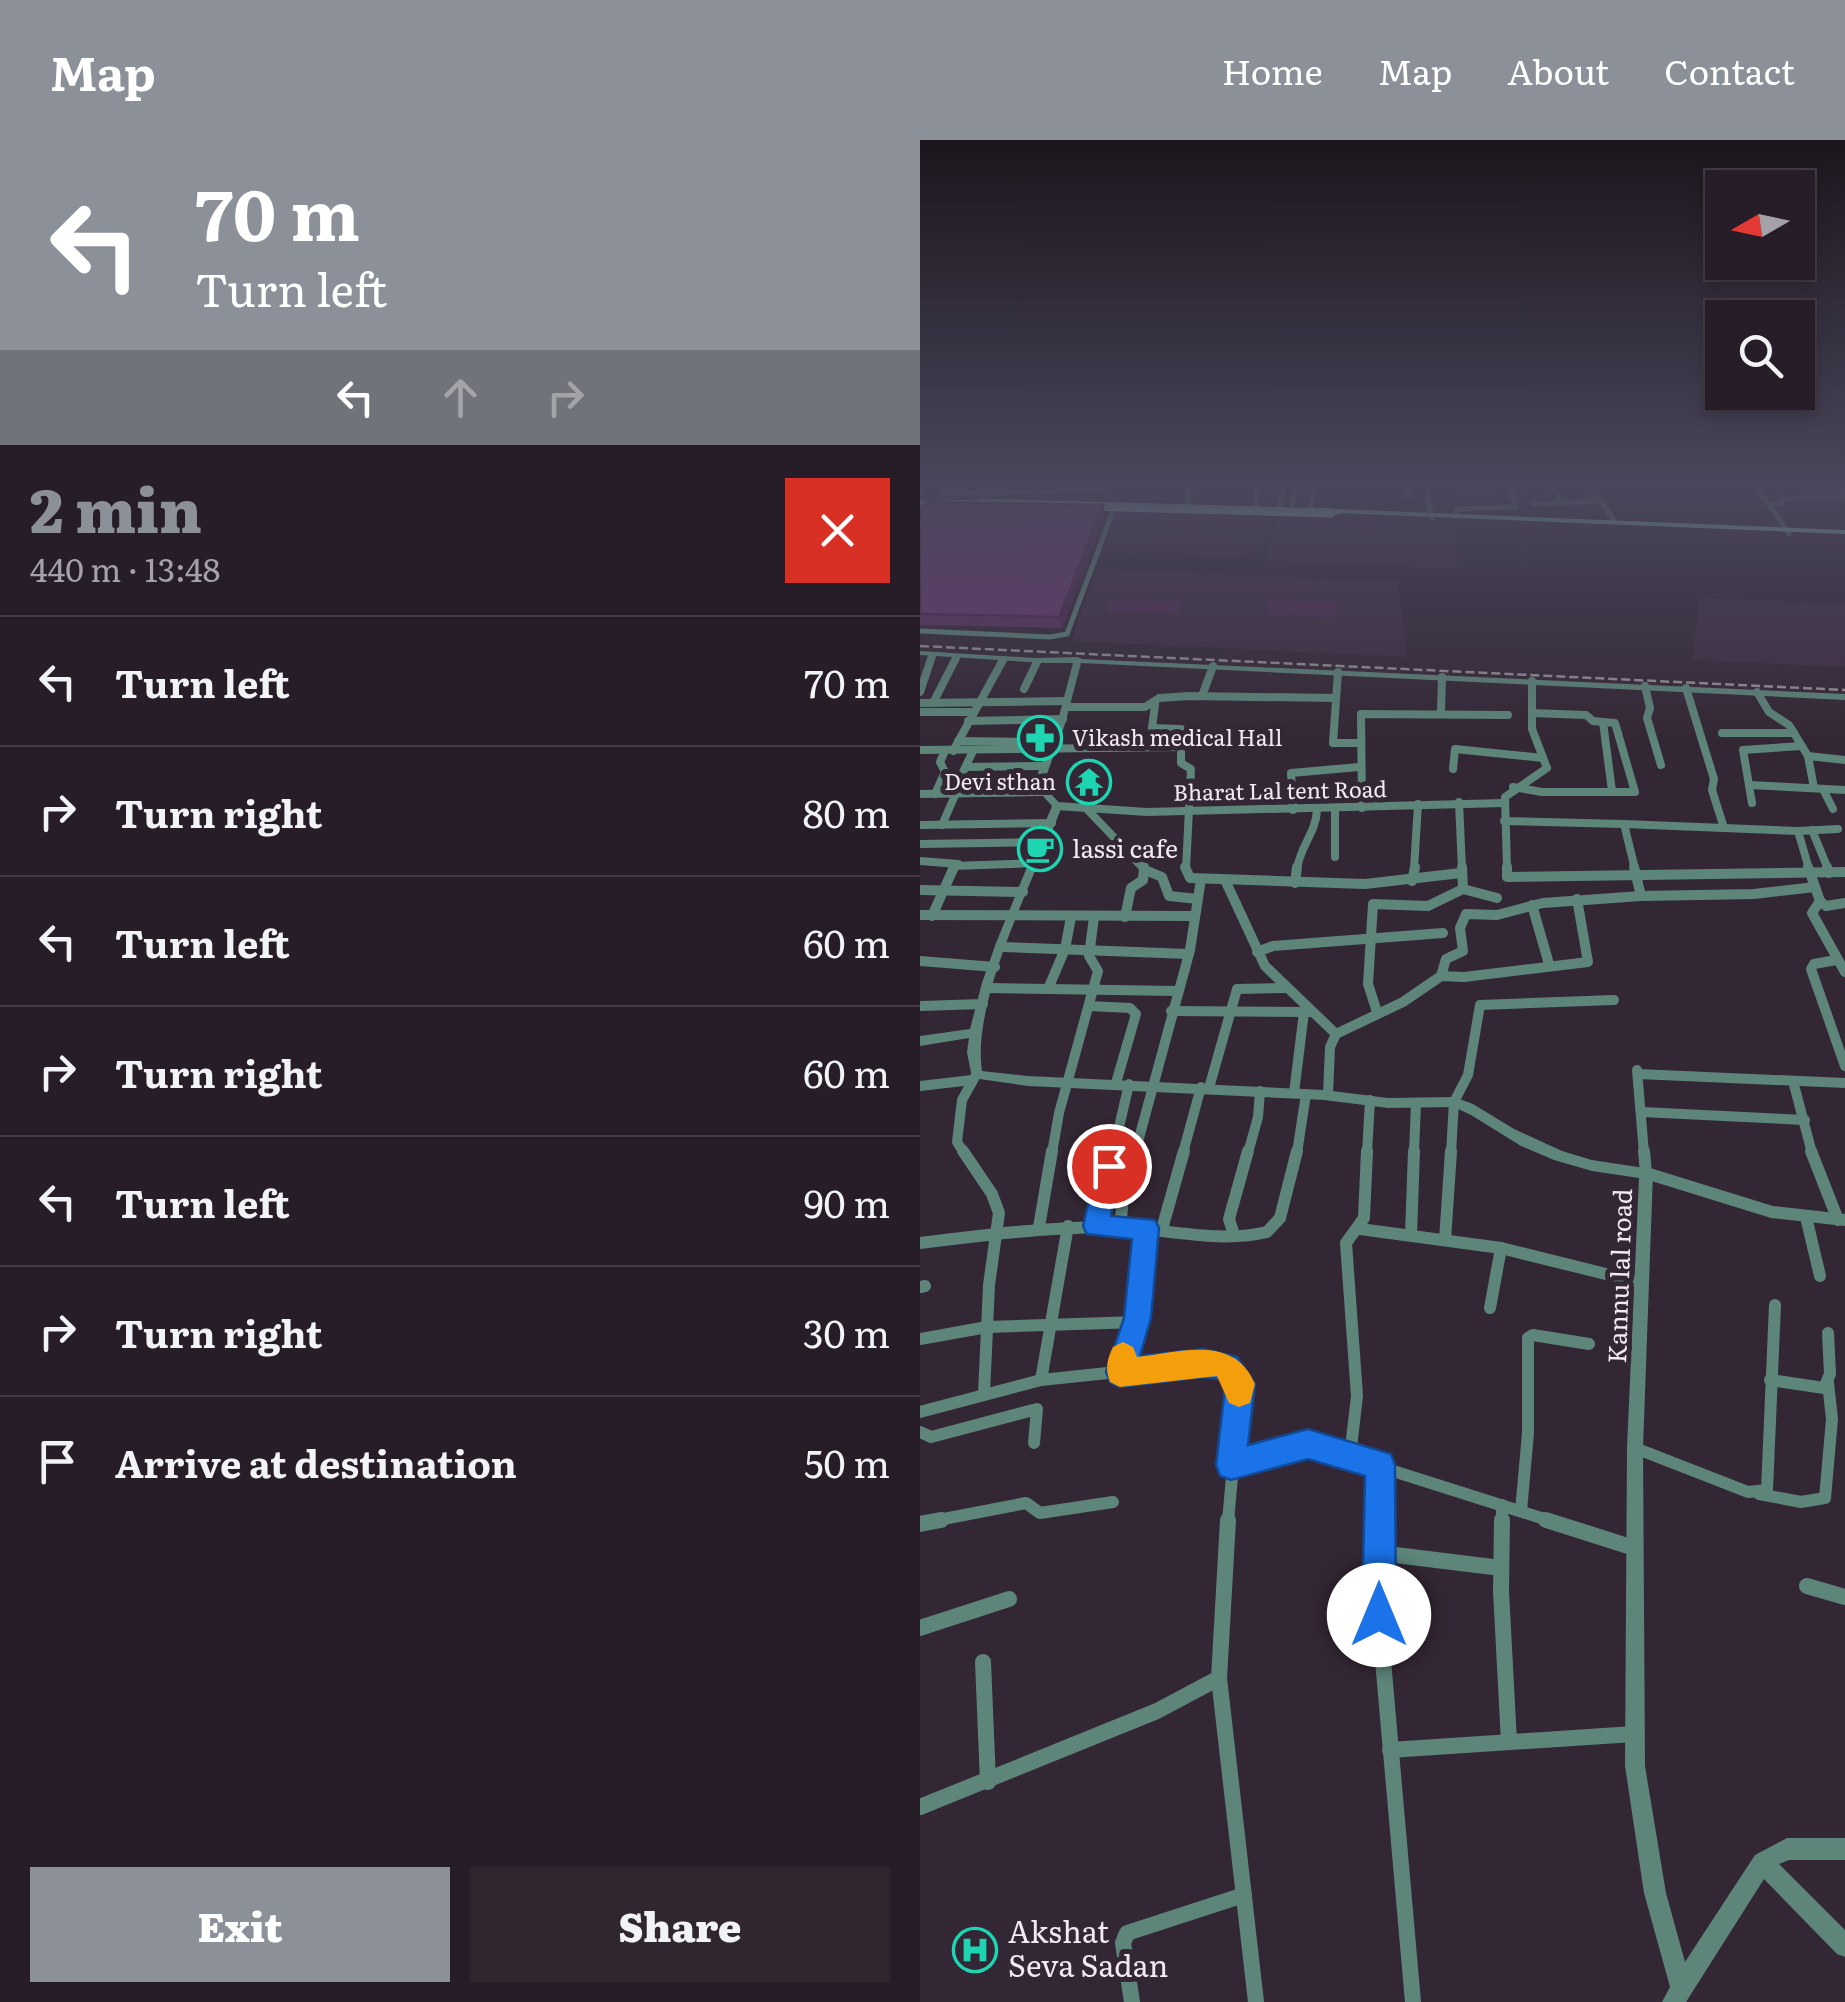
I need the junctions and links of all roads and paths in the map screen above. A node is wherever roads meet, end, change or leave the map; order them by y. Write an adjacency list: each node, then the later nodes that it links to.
1 (1093, 570): 2 (street)
2 (920, 631)
3 (920, 652): 4 (street); 7 (street); 7 (street)
4 (932, 656): 5 (street); 16 (street)
5 (956, 658): 6 (street); 22 (street)
6 (1003, 660): 7 (street); 23 (street)
7 (1048, 660): 8 (street); 15 (street)
8 (1079, 660): 9 (street); 25 (street)
9 (1213, 666): 10 (street); 18 (street)
10 (1338, 672): 11 (street); 20 (street)
11 (1442, 677): 12 (street); 27 (street)
12 (1532, 681): 13 (street); 28 (street)
13 (1645, 686): 14 (street); 45 (street)
14 (1686, 688): 17 (street); 76 (street)
15 (1024, 689)
16 (920, 692)
17 (1757, 692): 19 (street); 32 (street)
18 (1202, 696): 20 (street); 24 (street)
19 (1845, 697)
20 (1336, 698): 35 (street)
21 (920, 703): 22 (street)
22 (934, 703): 23 (street)
23 (978, 703): 25 (street); 29 (street)
24 (1154, 704): 25 (street); 38 (street)
25 (1065, 709): 29 (street); 36 (street)
26 (920, 712): 29 (street)
27 (1442, 712): 30 (street); 35 (street)
28 (1532, 713): 31 (street); 43 (street)
29 (970, 716): 34 (street)
30 (1508, 716)
31 (1603, 722): 53 (street); 53 (street)
32 (1794, 733): 33 (street); 37 (street)
33 (1722, 734)
34 (958, 741): 36 (street); 40 (street)
35 (1359, 743): 48 (street)
36 (1052, 746): 38 (street); 41 (street); 46 (street)
37 (1801, 746): 42 (street); 50 (street)
38 (1183, 747): 67 (street)
39 (920, 750): 40 (street)
40 (949, 750): 41 (street); 57 (street)
41 (974, 751): 47 (street)
42 (1808, 756): 44 (street); 52 (street)
43 (1543, 758): 49 (street); 51 (street)
44 (1845, 760)
45 (1661, 765)
46 (1042, 766): 47 (street); 55 (street)
47 (967, 767): 58 (street)
48 (1359, 767): 65 (street); 68 (street)
49 (1453, 769)
50 (1749, 785): 52 (street); 62 (street)
51 (1512, 787): 53 (street); 60 (street)
52 (1819, 789): 54 (street); 66 (street)
53 (1612, 790)
54 (1845, 790)
55 (1042, 792): 58 (street); 63 (street)
56 (920, 794): 57 (street)
57 (934, 794): 58 (street)
58 (954, 794): 75 (street)
59 (1459, 802): 60 (street, Bharat Lal tent Road); 61 (street, Bharat Lal tent Road); 90 (street)
60 (1504, 802): 71 (street)
61 (1418, 804): 65 (street, Bharat Lal tent Road); 94 (street)
62 (1752, 804)
63 (1058, 806): 64 (street, Bharat Lal tent Road); 72 (street)
64 (1084, 807): 67 (street, Bharat Lal tent Road); 86 (street)
65 (1362, 808): 70 (street, Bharat Lal tent Road)
66 (1833, 809)
67 (1190, 810): 68 (street, Bharat Lal tent Road); 92 (street)
68 (1293, 810): 69 (street, Bharat Lal tent Road)
69 (1318, 810): 70 (street, Bharat Lal tent Road); 95 (street)
70 (1336, 810): 82 (street)
71 (1504, 821): 73 (street); 88 (street)
72 (1052, 823): 75 (street); 80 (street)
73 (1624, 824): 76 (street); 88 (street)
74 (920, 825): 75 (street)
75 (942, 825)
76 (1724, 828): 79 (street)
77 (1812, 830): 78 (street); 79 (street); 89 (street)
78 (1838, 830)
79 (1798, 831): 91 (street)
80 (1044, 842): 81 (street); 84 (street)
81 (920, 844)
82 (1335, 857)
83 (920, 861): 85 (street)
84 (1036, 863): 85 (street); 101 (street)
85 (959, 864): 99 (street)
86 (1145, 870): 104 (street); 115 (street)
87 (1845, 872): 89 (street)
88 (1635, 873): 91 (street); 102 (street)
89 (1830, 873): 91 (street)
90 (1462, 874): 94 (street); 100 (street)
91 (1808, 874): 97 (street)
92 (1201, 879): 93 (street); 104 (street)
93 (1225, 880): 95 (street); 122 (street)
94 (1412, 881): 96 (street)
95 (1295, 883): 96 (street)
96 (1371, 884): 108 (street)
97 (1815, 887): 102 (street); 106 (street)
98 (920, 890): 99 (street)
99 (945, 890): 101 (street); 111 (street)
100 (1463, 890): 103 (street); 108 (street)
101 (1023, 892): 116 (street)
102 (1641, 896): 105 (street)
103 (1496, 898)
104 (1198, 899): 112 (street)
105 (1578, 899): 109 (street); 126 (street)
106 (1820, 902): 107 (street); 125 (street)
107 (1845, 903)
108 (1373, 904): 118 (street)
109 (1532, 905): 126 (street); 129 (street)
110 (920, 915): 111 (street)
111 (932, 916): 116 (street)
112 (1195, 916): 115 (street); 123 (street)
113 (1071, 917): 114 (street); 116 (street); 120 (street)
114 (1094, 917): 115 (street); 121 (street)
115 (1125, 917)
116 (1012, 918): 119 (street)
117 (1443, 934): 118 (street)
118 (1373, 938): 122 (street); 141 (street)
119 (1002, 947): 120 (street); 127 (street)
120 (1064, 949): 121 (street); 131 (street)
121 (1089, 950): 123 (street); 132 (street)
122 (1257, 952): 130 (street)
123 (1189, 954): 133 (street)
124 (920, 960): 127 (street)
125 (1836, 960): 128 (street); 145 (street)
126 (1549, 964): 129 (street)
127 (994, 966): 134 (street)
128 (1845, 972)
129 (1441, 976): 141 (street)
130 (1286, 988): 139 (street); 140 (street)
131 (1048, 989): 132 (street); 134 (street)
132 (1093, 989): 133 (street); 137 (street)
133 (1178, 991): 138 (street)
134 (985, 996): 136 (street); 142 (street)
135 (1614, 1000): 158 (street)
136 (920, 1006)
137 (1089, 1006): 147 (street); 150 (street)
138 (1171, 1011): 139 (street); 151 (street)
139 (1228, 1012): 140 (street); 153 (street)
140 (1309, 1012): 143 (street); 155 (street)
141 (1377, 1012): 143 (street)
142 (974, 1034): 144 (street); 146 (street)
143 (1336, 1034): 156 (street)
144 (920, 1042)
145 (1845, 1066)
146 (974, 1077): 147 (street); 152 (street); 172 (street)
147 (1069, 1081): 150 (street); 167 (street)
148 (1792, 1081): 149 (street); 160 (street); 161 (street)
149 (1845, 1082)
150 (1123, 1083): 151 (street); 166 (street)
151 (1156, 1085): 153 (street); 168 (street)
152 (920, 1086)
153 (1205, 1088): 154 (street); 170 (street)
154 (1260, 1091): 155 (street); 173 (street)
155 (1300, 1094): 156 (street); 173 (street)
156 (1328, 1095): 157 (street)
157 (1370, 1100): 159 (street); 171 (street)
158 (1454, 1102): 159 (street); 162 (street, Kannu lal road); 175 (street)
159 (1416, 1104): 174 (street)
160 (1642, 1112): 161 (street); 162 (street)
161 (1804, 1120): 164 (street)
162 (1646, 1173): 163 (street); 179 (street, Kannu lal road)
163 (1806, 1217): 164 (street); 178 (street)
164 (1841, 1220)
165 (1068, 1226): 166 (street); 167 (street); 183 (street)
166 (1096, 1226): 168 (street)
167 (1039, 1228): 172 (street)
168 (1120, 1228): 169 (street)
169 (1146, 1228): 170 (street); 182 (street)
170 (1162, 1229): 173 (street)
171 (1360, 1229): 174 (street); 197 (street)
172 (996, 1233): 176 (street); 184 (street)
173 (1234, 1235)
174 (1411, 1235): 175 (street)
175 (1445, 1240): 177 (street)
176 (920, 1243)
177 (1501, 1248): 179 (street); 181 (street)
178 (1820, 1276)
179 (1642, 1283): 196 (street, Kannu lal road)
180 (1775, 1305): 190 (street)
181 (1490, 1308)
182 (1137, 1322): 183 (street); 188 (street)
183 (1048, 1326): 184 (street); 189 (street)
184 (986, 1327): 186 (street); 192 (street)
185 (1828, 1333): 191 (street)
186 (920, 1339)
187 (1589, 1344): 203 (street)
188 (1120, 1372): 189 (street); 198 (street)
189 (1041, 1380): 192 (street)
190 (1770, 1380): 191 (street); 200 (street)
191 (1828, 1384): 200 (street)
192 (984, 1394): 193 (street)
193 (920, 1412)
194 (920, 1432): 195 (street)
195 (1034, 1443)
196 (1635, 1448): 200 (street); 205 (street, Kannu lal road)
197 (1350, 1456): 198 (street); 199 (street)
198 (1231, 1465): 213 (street)
199 (1380, 1465): 202 (street); 206 (street)
200 (1758, 1494)
201 (1113, 1502): 204 (street)
202 (1502, 1505): 203 (street); 207 (street)
203 (1521, 1512): 205 (street)
204 (920, 1524)
205 (1634, 1548): 214 (street, Kannu lal road)
206 (1379, 1553): 207 (street); 216 (street)
207 (1501, 1568): 215 (street)
208 (1807, 1586): 209 (street)
209 (1845, 1598)
210 (1009, 1600): 211 (street)
211 (920, 1628)
212 (983, 1662): 217 (street)
213 (1219, 1678): 217 (street); 221 (street)
214 (1634, 1734): 215 (street); 223 (street, Kannu lal road)
215 (1509, 1742): 216 (street)
216 (1390, 1750): 226 (street)
217 (988, 1782): 218 (street)
218 (920, 1807)
219 (1845, 1849): 220 (street)
220 (1762, 1862): 222 (street); 223 (street)
221 (1244, 1895): 224 (street); 225 (street)
222 (1845, 1946)
223 (1677, 1995)
224 (1132, 2002)
225 (1256, 2002)
226 (1413, 2002)

